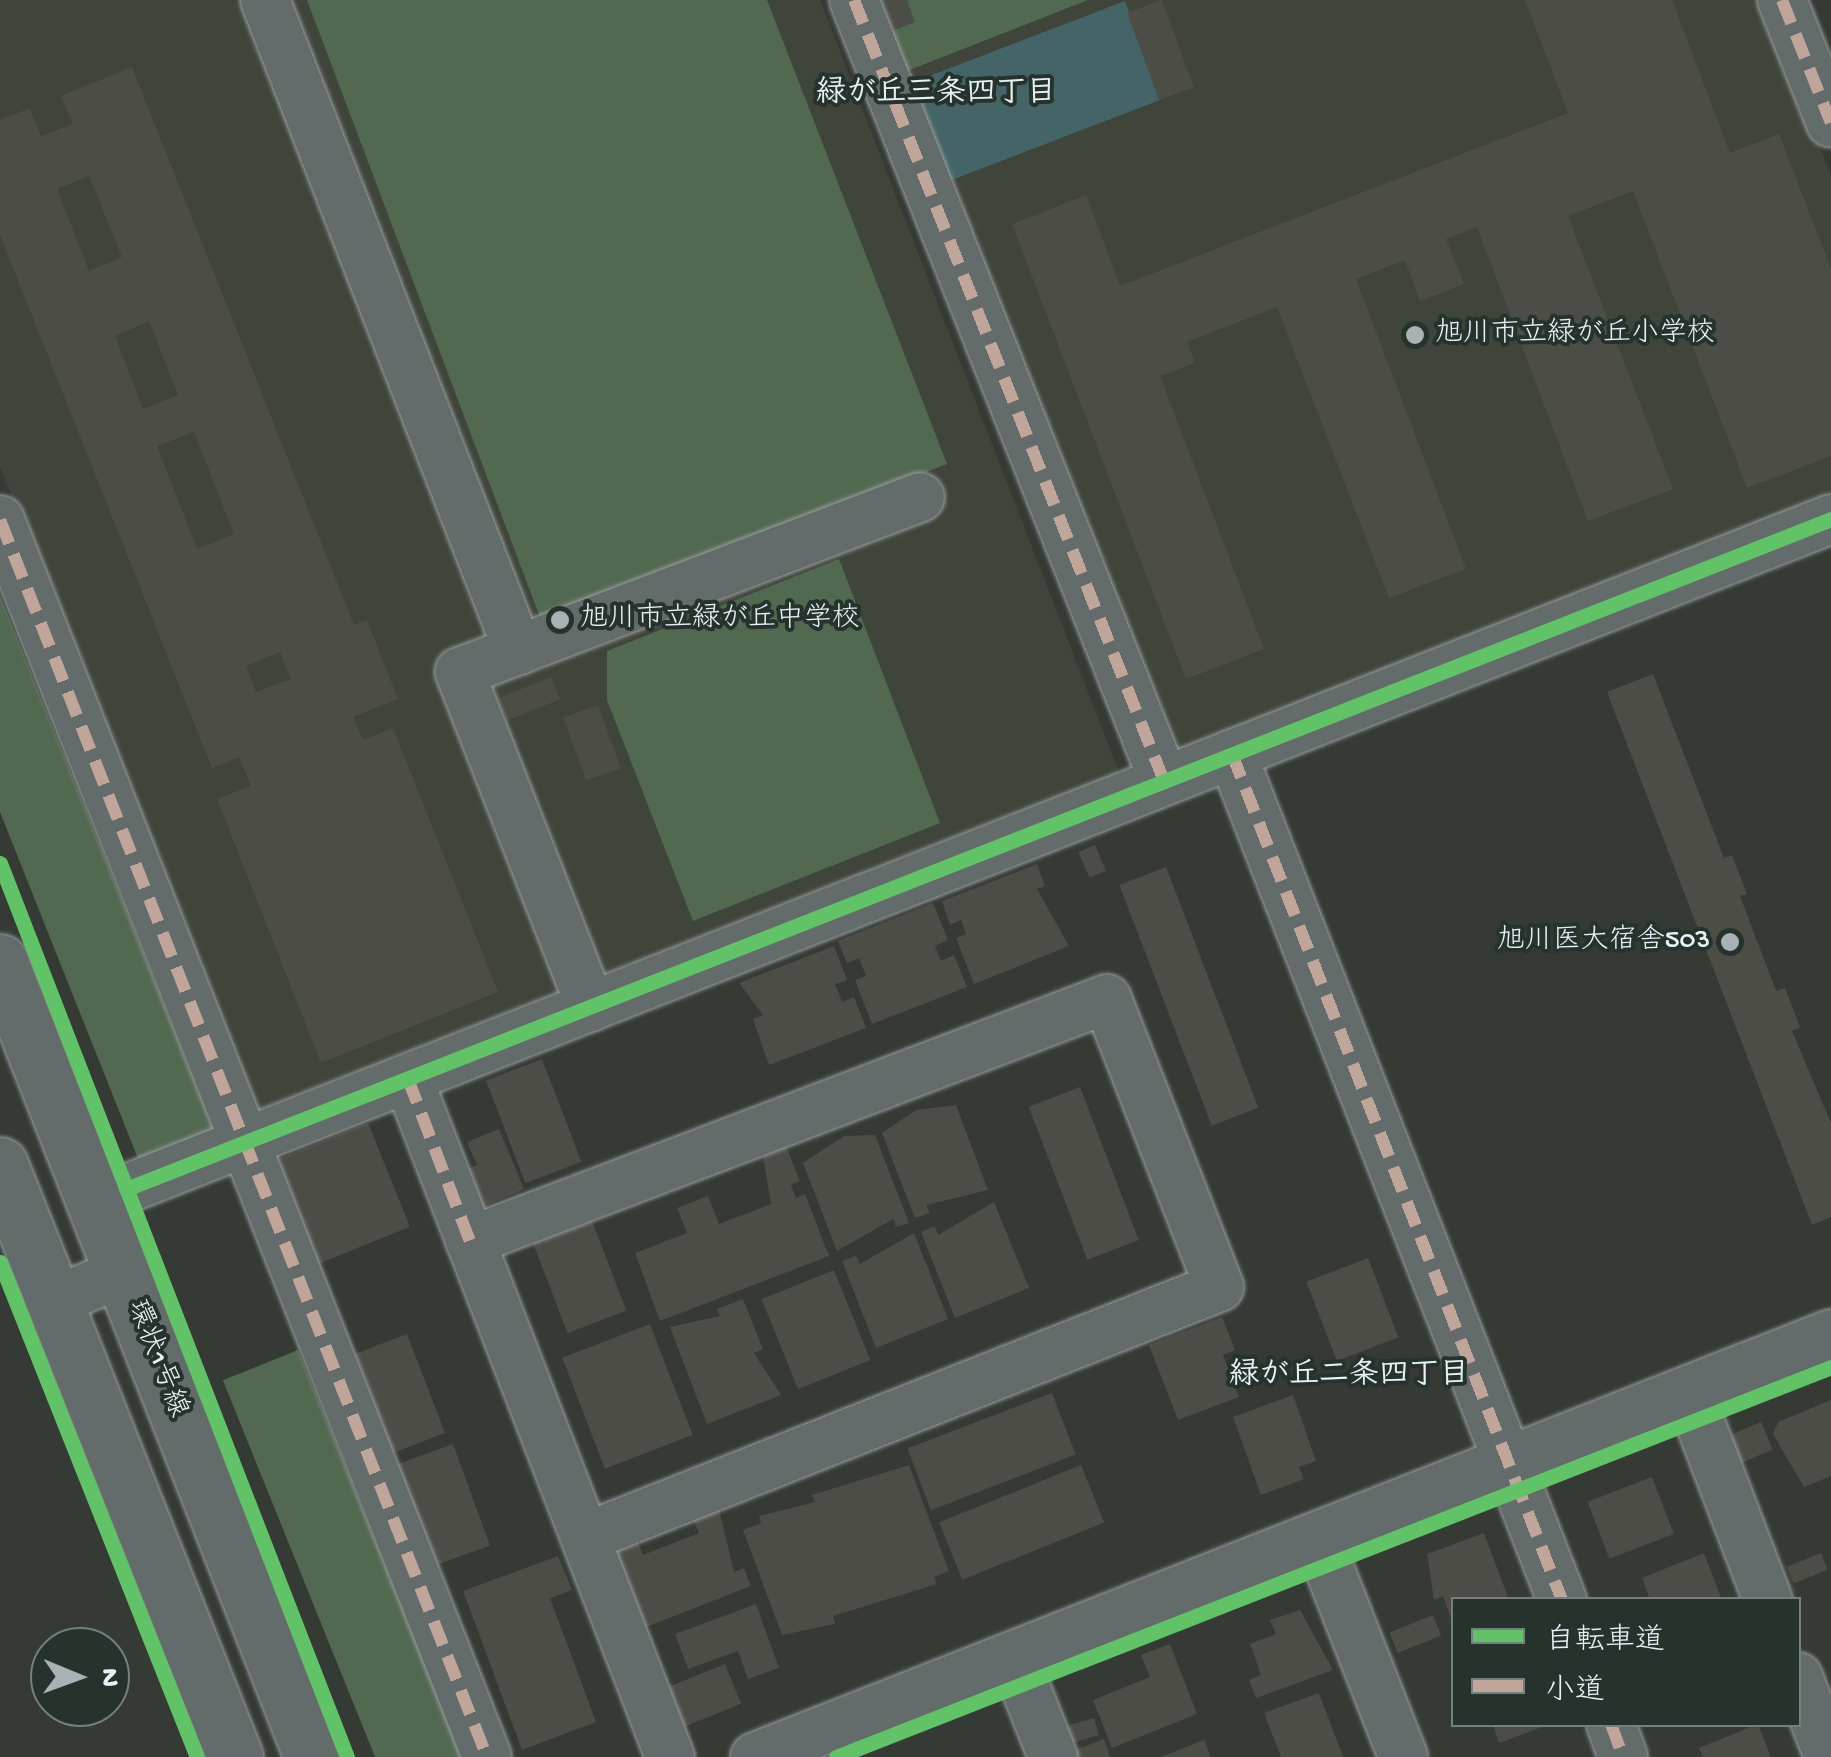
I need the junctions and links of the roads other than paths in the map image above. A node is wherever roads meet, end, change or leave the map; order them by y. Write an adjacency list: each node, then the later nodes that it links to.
1 (265, 0): 8 (street)
2 (854, 0): 10 (street)
3 (1782, 0): 4 (street)
4 (1831, 123)
5 (920, 497): 8 (street)
6 (1831, 519): 9 (street)
7 (0, 520): 14 (street)
8 (518, 650): 12 (street)
9 (1232, 754): 10 (street); 22 (street)
10 (1164, 781): 12 (street)
11 (0, 962): 18 (main road, 環状1号線)
12 (590, 1007): 13 (street)
13 (408, 1078): 14 (street); 17 (street)
14 (245, 1142): 16 (street); 32 (street)
15 (0, 1165): 19 (main road)
16 (126, 1189)
17 (470, 1241): 23 (street); 23 (street)
18 (122, 1273): 19 (street); 31 (main road, 環状1号線)
19 (54, 1301): 30 (main road)
20 (1831, 1334): 21 (street)
21 (1688, 1391): 22 (street); 26 (street)
22 (1508, 1462): 24 (street); 25 (street)
23 (586, 1536): 33 (street)
24 (1316, 1536): 27 (street); 36 (street)
25 (1561, 1597)
26 (1767, 1597)
27 (1012, 1656): 34 (street); 35 (street)
28 (1801, 1684): 38 (street)
29 (1612, 1727): 37 (street)
30 (234, 1757)
31 (312, 1757)
32 (487, 1757)
33 (670, 1757)
34 (755, 1757)
35 (1053, 1757)
36 (1403, 1757)
37 (1624, 1757)
38 (1830, 1757)

